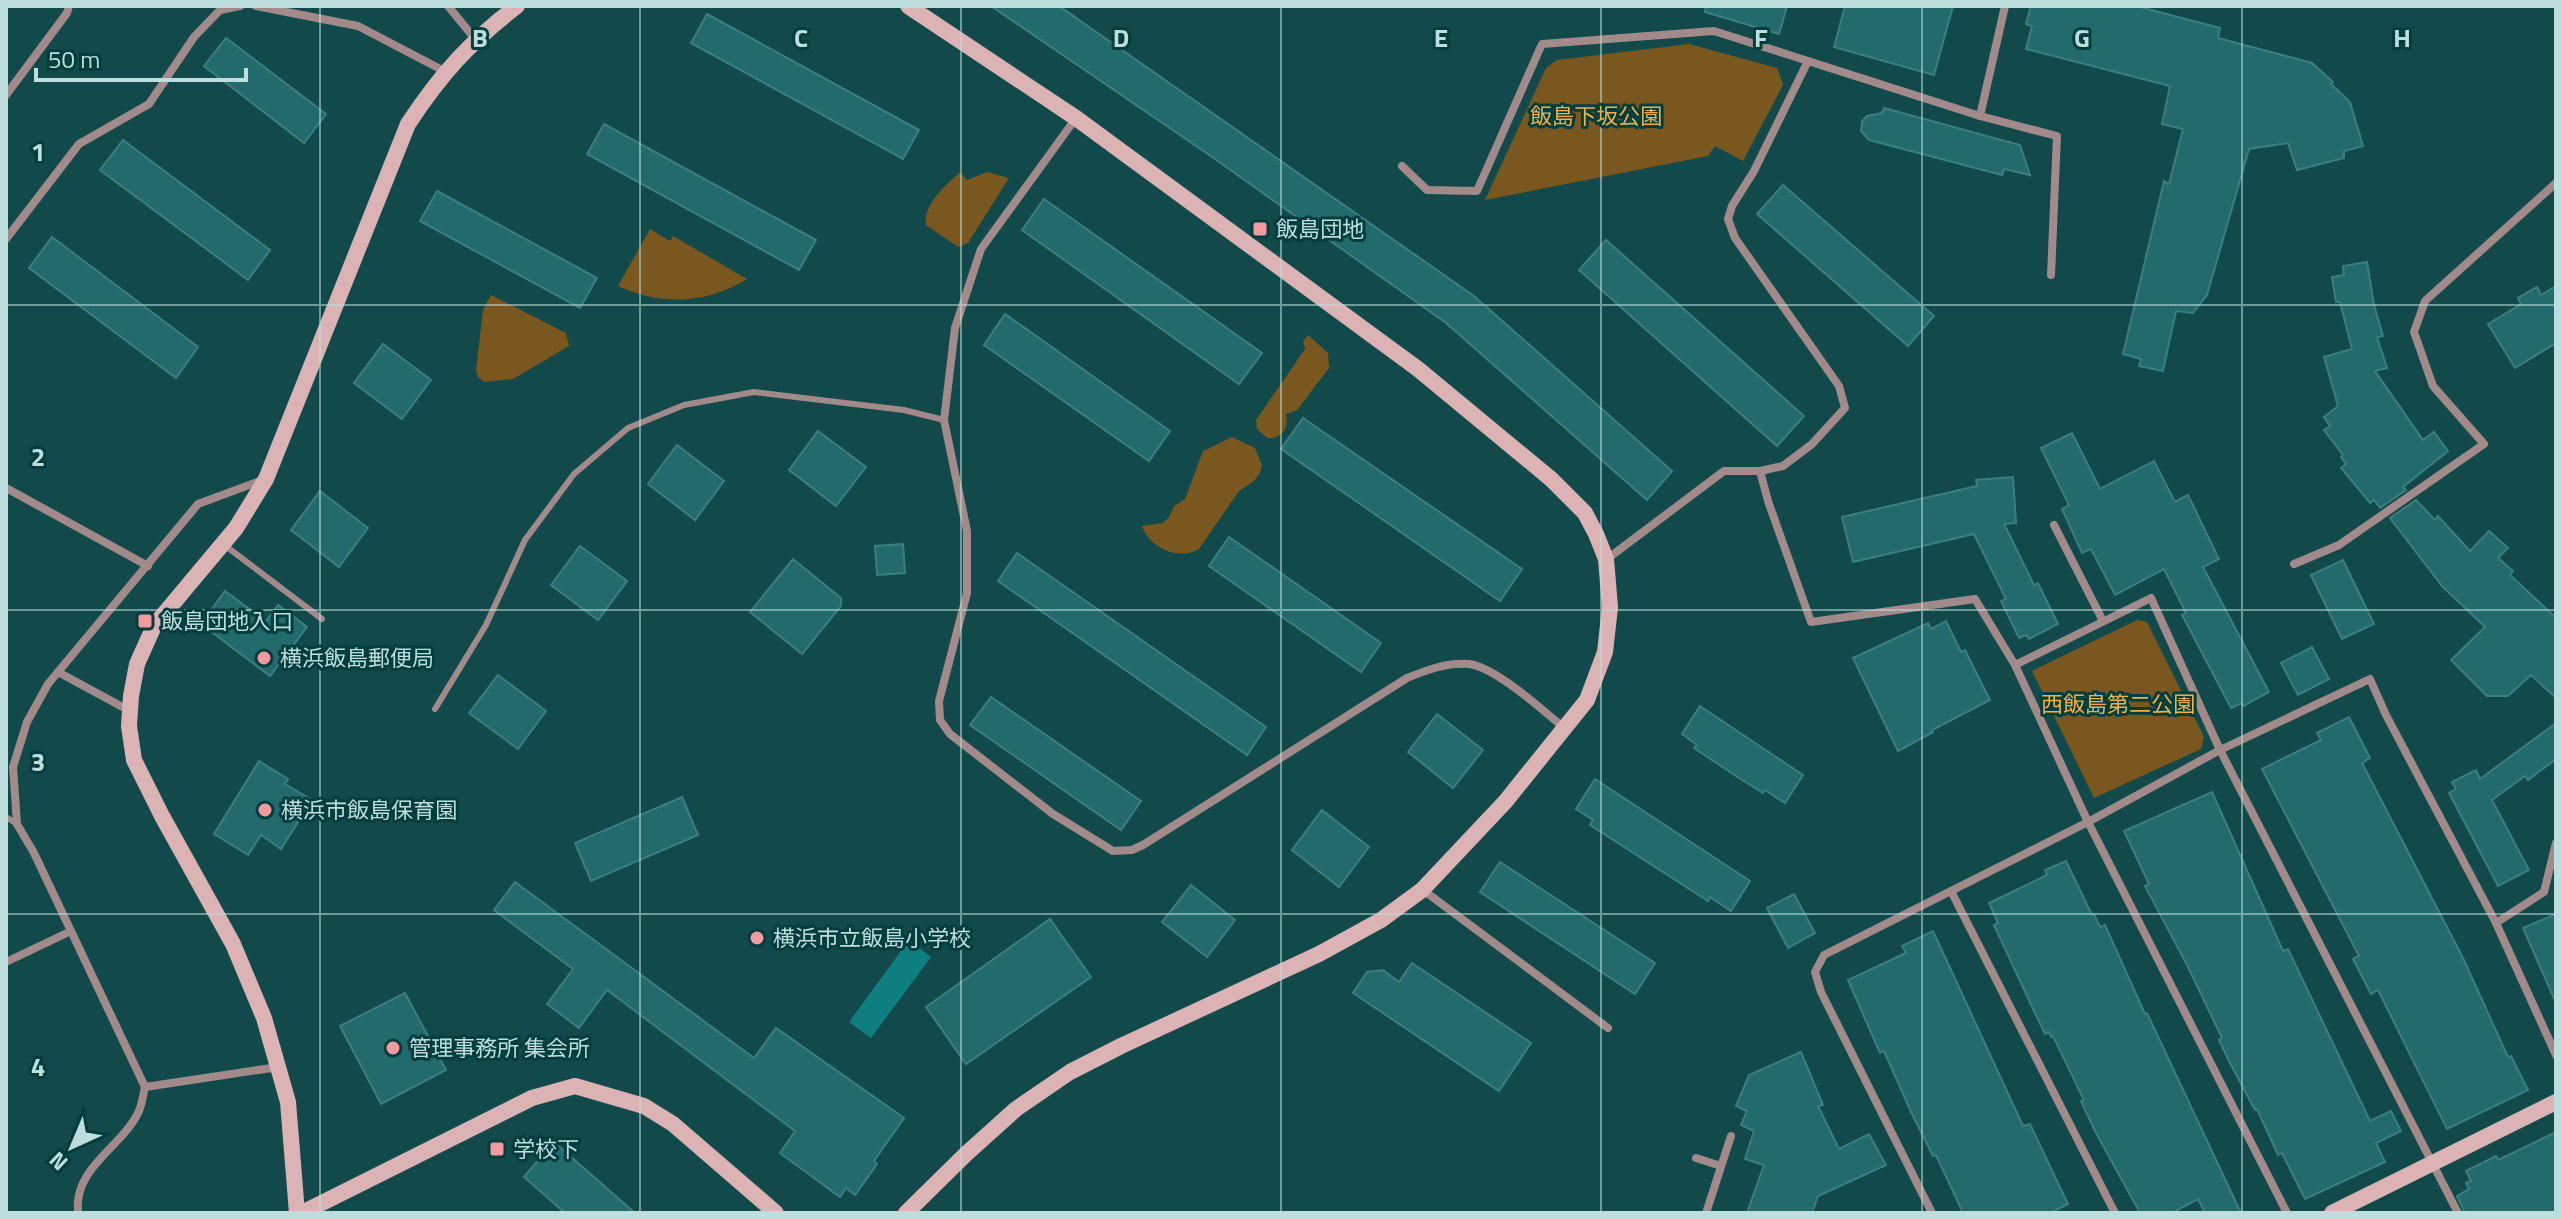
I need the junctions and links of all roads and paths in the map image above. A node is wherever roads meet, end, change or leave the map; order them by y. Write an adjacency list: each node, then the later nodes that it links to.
1 (69, 6): 11 (street)
2 (240, 6): 16 (street)
3 (256, 6): 10 (street)
4 (448, 6): 8 (street)
5 (517, 6): 8 (street)
6 (908, 6): 13 (street)
7 (2005, 6): 12 (street)
8 (475, 39): 10 (street)
9 (1808, 61): 12 (street); 14 (street); 19 (street)
10 (446, 72): 20 (street)
11 (6, 95)
12 (1980, 116): 17 (street)
13 (1076, 118): 18 (street); 24 (street)
14 (1402, 166)
15 (2556, 183): 25 (street)
16 (6, 239)
17 (2051, 275)
18 (944, 420): 31 (lane); 33 (street)
19 (1760, 471): 24 (street); 29 (street)
20 (266, 479): 23 (street); 26 (street)
21 (8, 489): 26 (street)
22 (2054, 525): 28 (street)
23 (223, 544): 27 (lane); 32 (street)
24 (1606, 559): 33 (street)
25 (2294, 564)
26 (148, 566): 30 (street)
27 (322, 619)
28 (2103, 621): 29 (street); 34 (street)
29 (2015, 665): 36 (street)
30 (58, 672): 32 (street); 37 (street)
31 (435, 709)
32 (130, 712): 46 (street)
33 (1564, 728): 39 (street)
34 (2220, 750): 36 (street); 41 (street); 51 (street)
35 (6, 817): 37 (lane)
36 (2088, 822): 40 (street); 60 (street)
37 (17, 824): 42 (street)
38 (2556, 843): 41 (street)
39 (1422, 890): 44 (street); 56 (street)
40 (1951, 891): 58 (street); 59 (street)
41 (2496, 923): 45 (street)
42 (69, 932): 43 (street); 47 (street)
43 (6, 962)
44 (1608, 1028)
45 (2556, 1055)
46 (279, 1067): 47 (street); 54 (street)
47 (145, 1087): 53 (street)
48 (2556, 1102): 51 (street)
49 (1731, 1136): 52 (street)
50 (1696, 1158): 52 (street)
51 (2432, 1163): 61 (street); 62 (street)
52 (1721, 1166): 57 (street)
53 (78, 1213)
54 (300, 1213): 55 (street)
55 (776, 1213)
56 (906, 1213)
57 (1706, 1213)
58 (1932, 1213)
59 (2115, 1213)
60 (2287, 1213)
61 (2332, 1213)
62 (2458, 1213)

